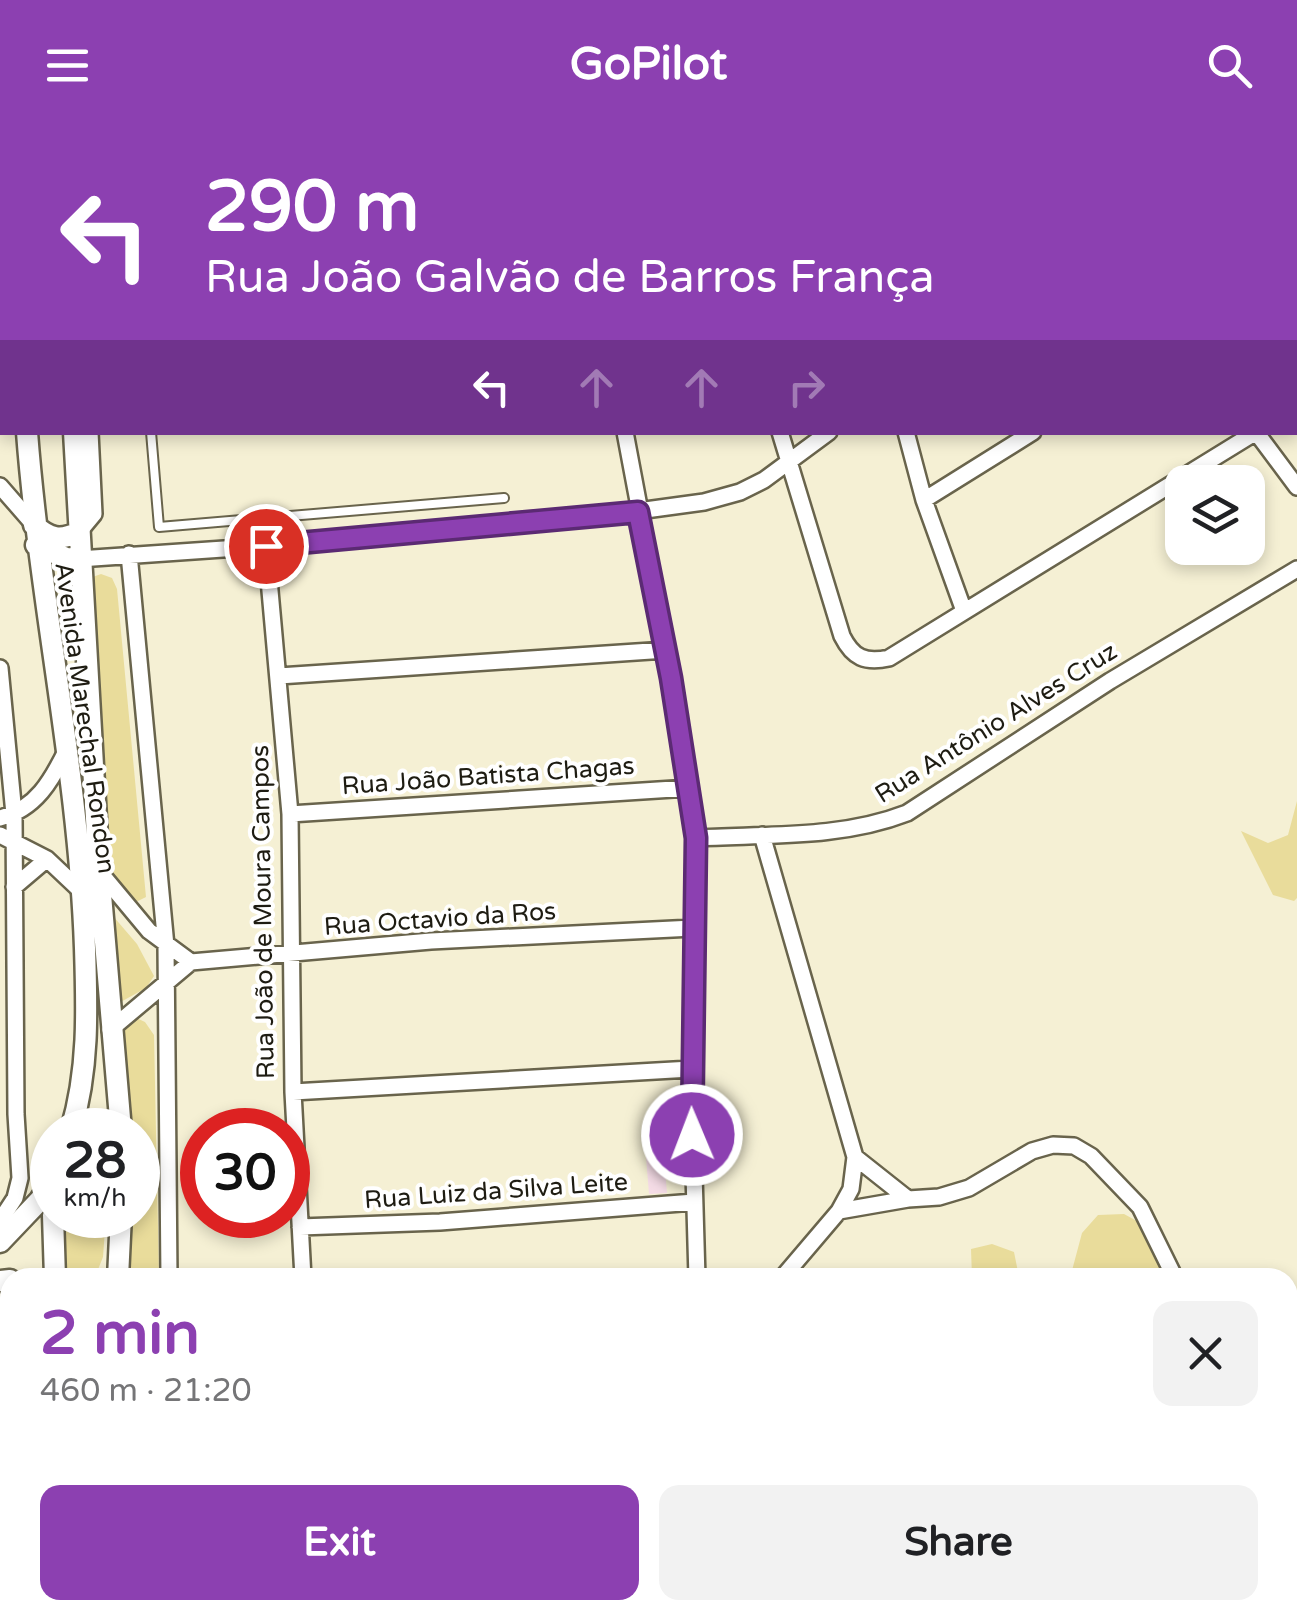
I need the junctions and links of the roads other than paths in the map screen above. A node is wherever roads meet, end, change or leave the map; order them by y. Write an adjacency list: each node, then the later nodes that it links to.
1 (26, 435): 18 (main road, Avenida Marechal Rondon)
2 (151, 435): 14 (lane)
3 (625, 435): 16 (street)
4 (781, 435): 11 (street)
5 (825, 435): 11 (street)
6 (907, 435): 15 (street)
7 (1028, 435): 15 (street)
8 (1251, 435): 23 (street)
9 (1258, 435): 13 (street)
10 (81, 436): 17 (main road, Avenida Marechal Rondon)
11 (789, 462): 16 (street); 23 (street)
12 (0, 486): 18 (street)
13 (1297, 487)
14 (504, 498)
15 (924, 500): 23 (street)
16 (638, 512): 19 (street); 24 (street)
17 (79, 532): 18 (main road); 21 (main road, Avenida Marechal Rondon)
18 (35, 535): 21 (main road); 27 (main road, Avenida Marechal Rondon)
19 (266, 546): 20 (street); 26 (street, Rua João de Moura Campos)
20 (129, 554): 21 (street); 39 (street)
21 (79, 559): 37 (main road, Avenida Marechal Rondon)
22 (1297, 569): 33 (street, Rua Antônio Alves Cruz)
23 (964, 611)
24 (666, 650): 26 (street); 29 (street)
25 (0, 668): 28 (street)
26 (279, 676): 31 (street, Rua João de Moura Campos)
27 (68, 745): 30 (street); 40 (main road, Avenida Marechal Rondon)
28 (8, 754): 30 (street); 32 (street)
29 (689, 788): 31 (street, Rua João Batista Chagas); 35 (street)
30 (42, 792): 32 (street)
31 (290, 814): 44 (street, Rua João de Moura Campos)
32 (7, 816): 34 (street)
33 (762, 834): 35 (street, Rua Antônio Alves Cruz); 53 (street)
34 (7, 838): 36 (street); 38 (street)
35 (696, 838): 42 (street)
36 (47, 859): 38 (street); 40 (street)
37 (99, 871): 41 (street); 47 (main road, Avenida Marechal Rondon)
38 (14, 887): 58 (street)
39 (160, 887): 41 (street); 43 (street)
40 (83, 894): 50 (main road, Avenida Marechal Rondon)
41 (131, 909): 43 (street)
42 (693, 928): 44 (street, Rua Octavio da Ros); 48 (street)
43 (166, 946): 45 (street); 46 (street)
44 (291, 956): 45 (street, Rua Octavio da Ros); 49 (street, Rua João de Moura Campos)
45 (190, 962): 46 (street)
46 (166, 982): 47 (street); 68 (street)
47 (110, 1030): 51 (main road, Avenida Marechal Rondon)
48 (691, 1069): 49 (street); 55 (street)
49 (293, 1092): 52 (street, Rua João de Moura Campos)
50 (76, 1108)
51 (119, 1108)
52 (294, 1108)
53 (856, 1157): 54 (street); 57 (street)
54 (908, 1199): 57 (street); 72 (street)
55 (694, 1202): 59 (street, Rua Luiz da Silva Leite); 70 (street)
56 (30, 1210): 63 (main road)
57 (839, 1211): 71 (street)
58 (0, 1220)
59 (310, 1226)
60 (53, 1238): 65 (main road)
61 (120, 1238): 64 (main road)
62 (301, 1238): 69 (street, Rua João de Moura Campos)
63 (0, 1242)
64 (120, 1252): 66 (main road); 67 (main road)
65 (54, 1268)
66 (114, 1268)
67 (119, 1268)
68 (169, 1268)
69 (302, 1268)
70 (697, 1268)
71 (791, 1268)
72 (1170, 1268)

